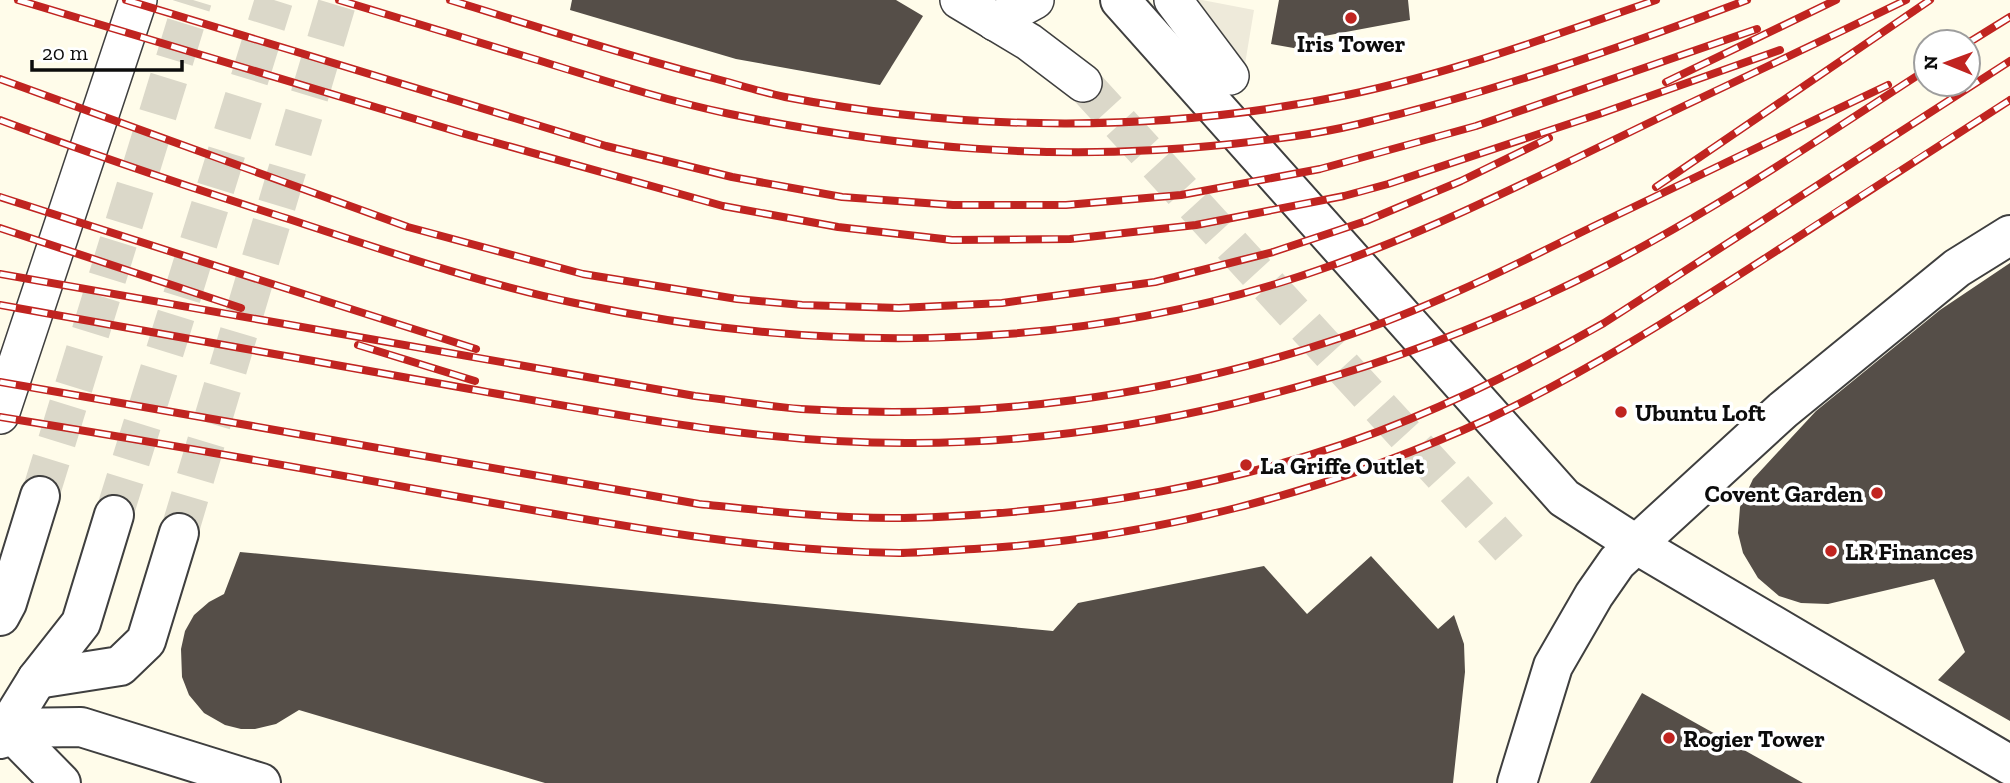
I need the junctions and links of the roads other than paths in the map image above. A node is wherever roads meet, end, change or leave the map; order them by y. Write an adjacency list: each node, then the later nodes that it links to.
1 (138, 0): 10 (street)
2 (958, 0): 6 (street)
3 (1035, 0): 6 (street)
4 (1120, 0): 14 (street)
5 (1173, 0): 7 (street)
6 (995, 22): 8 (street)
7 (1230, 76)
8 (1083, 83)
9 (2010, 235): 14 (street)
10 (0, 415)
11 (40, 496): 15 (street)
12 (114, 515): 16 (street)
13 (179, 533): 16 (street)
14 (1637, 545): 18 (street); 21 (street)
15 (0, 616)
16 (37, 679): 17 (street)
17 (2, 731): 19 (street); 20 (street)
18 (2010, 765)
19 (61, 783)
20 (261, 783)
21 (1517, 783)

